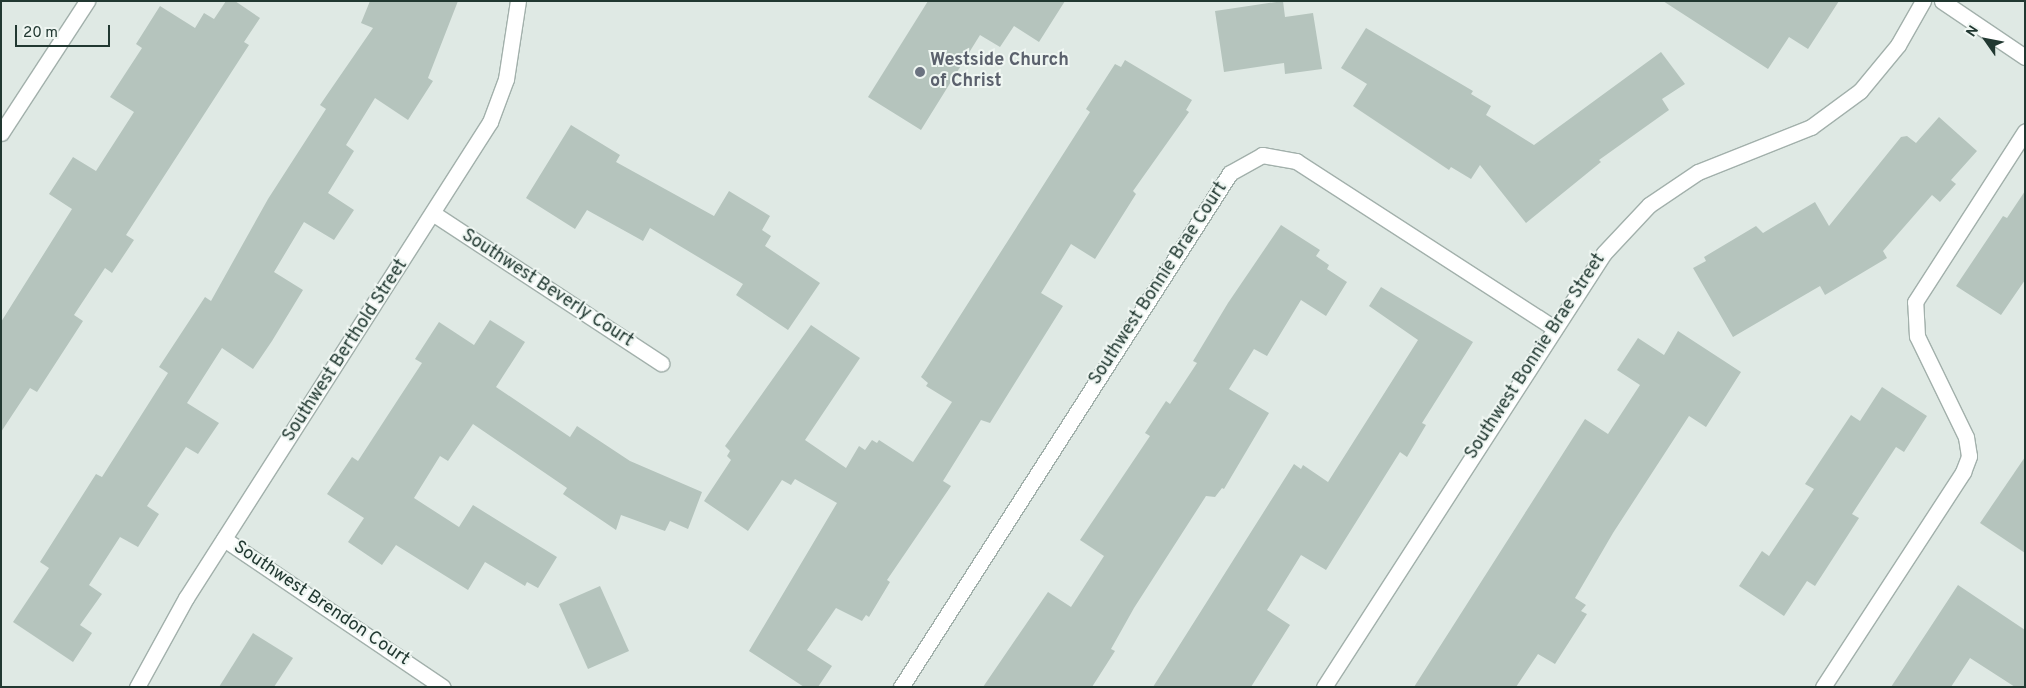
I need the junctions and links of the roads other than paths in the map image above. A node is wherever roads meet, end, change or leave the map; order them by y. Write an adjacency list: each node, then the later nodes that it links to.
1 (87, 1): 7 (street)
2 (518, 1): 8 (street, Southwest Berthold Street)
3 (1923, 1): 9 (street, Southwest Bonnie Brae Street)
4 (1942, 1): 5 (street)
5 (2025, 57)
6 (2025, 131): 16 (street)
7 (1, 133)
8 (434, 214): 10 (street, Southwest Beverly Court); 11 (street, Southwest Berthold Street)
9 (1553, 327): 14 (street, Southwest Bonnie Brae Court); 15 (street, Southwest Bonnie Brae Street)
10 (660, 363)
11 (224, 539): 12 (street, Southwest Berthold Street); 13 (street, Southwest Brendon Court)
12 (138, 687)
13 (443, 687)
14 (900, 687)
15 (1324, 687)
16 (1823, 687)

